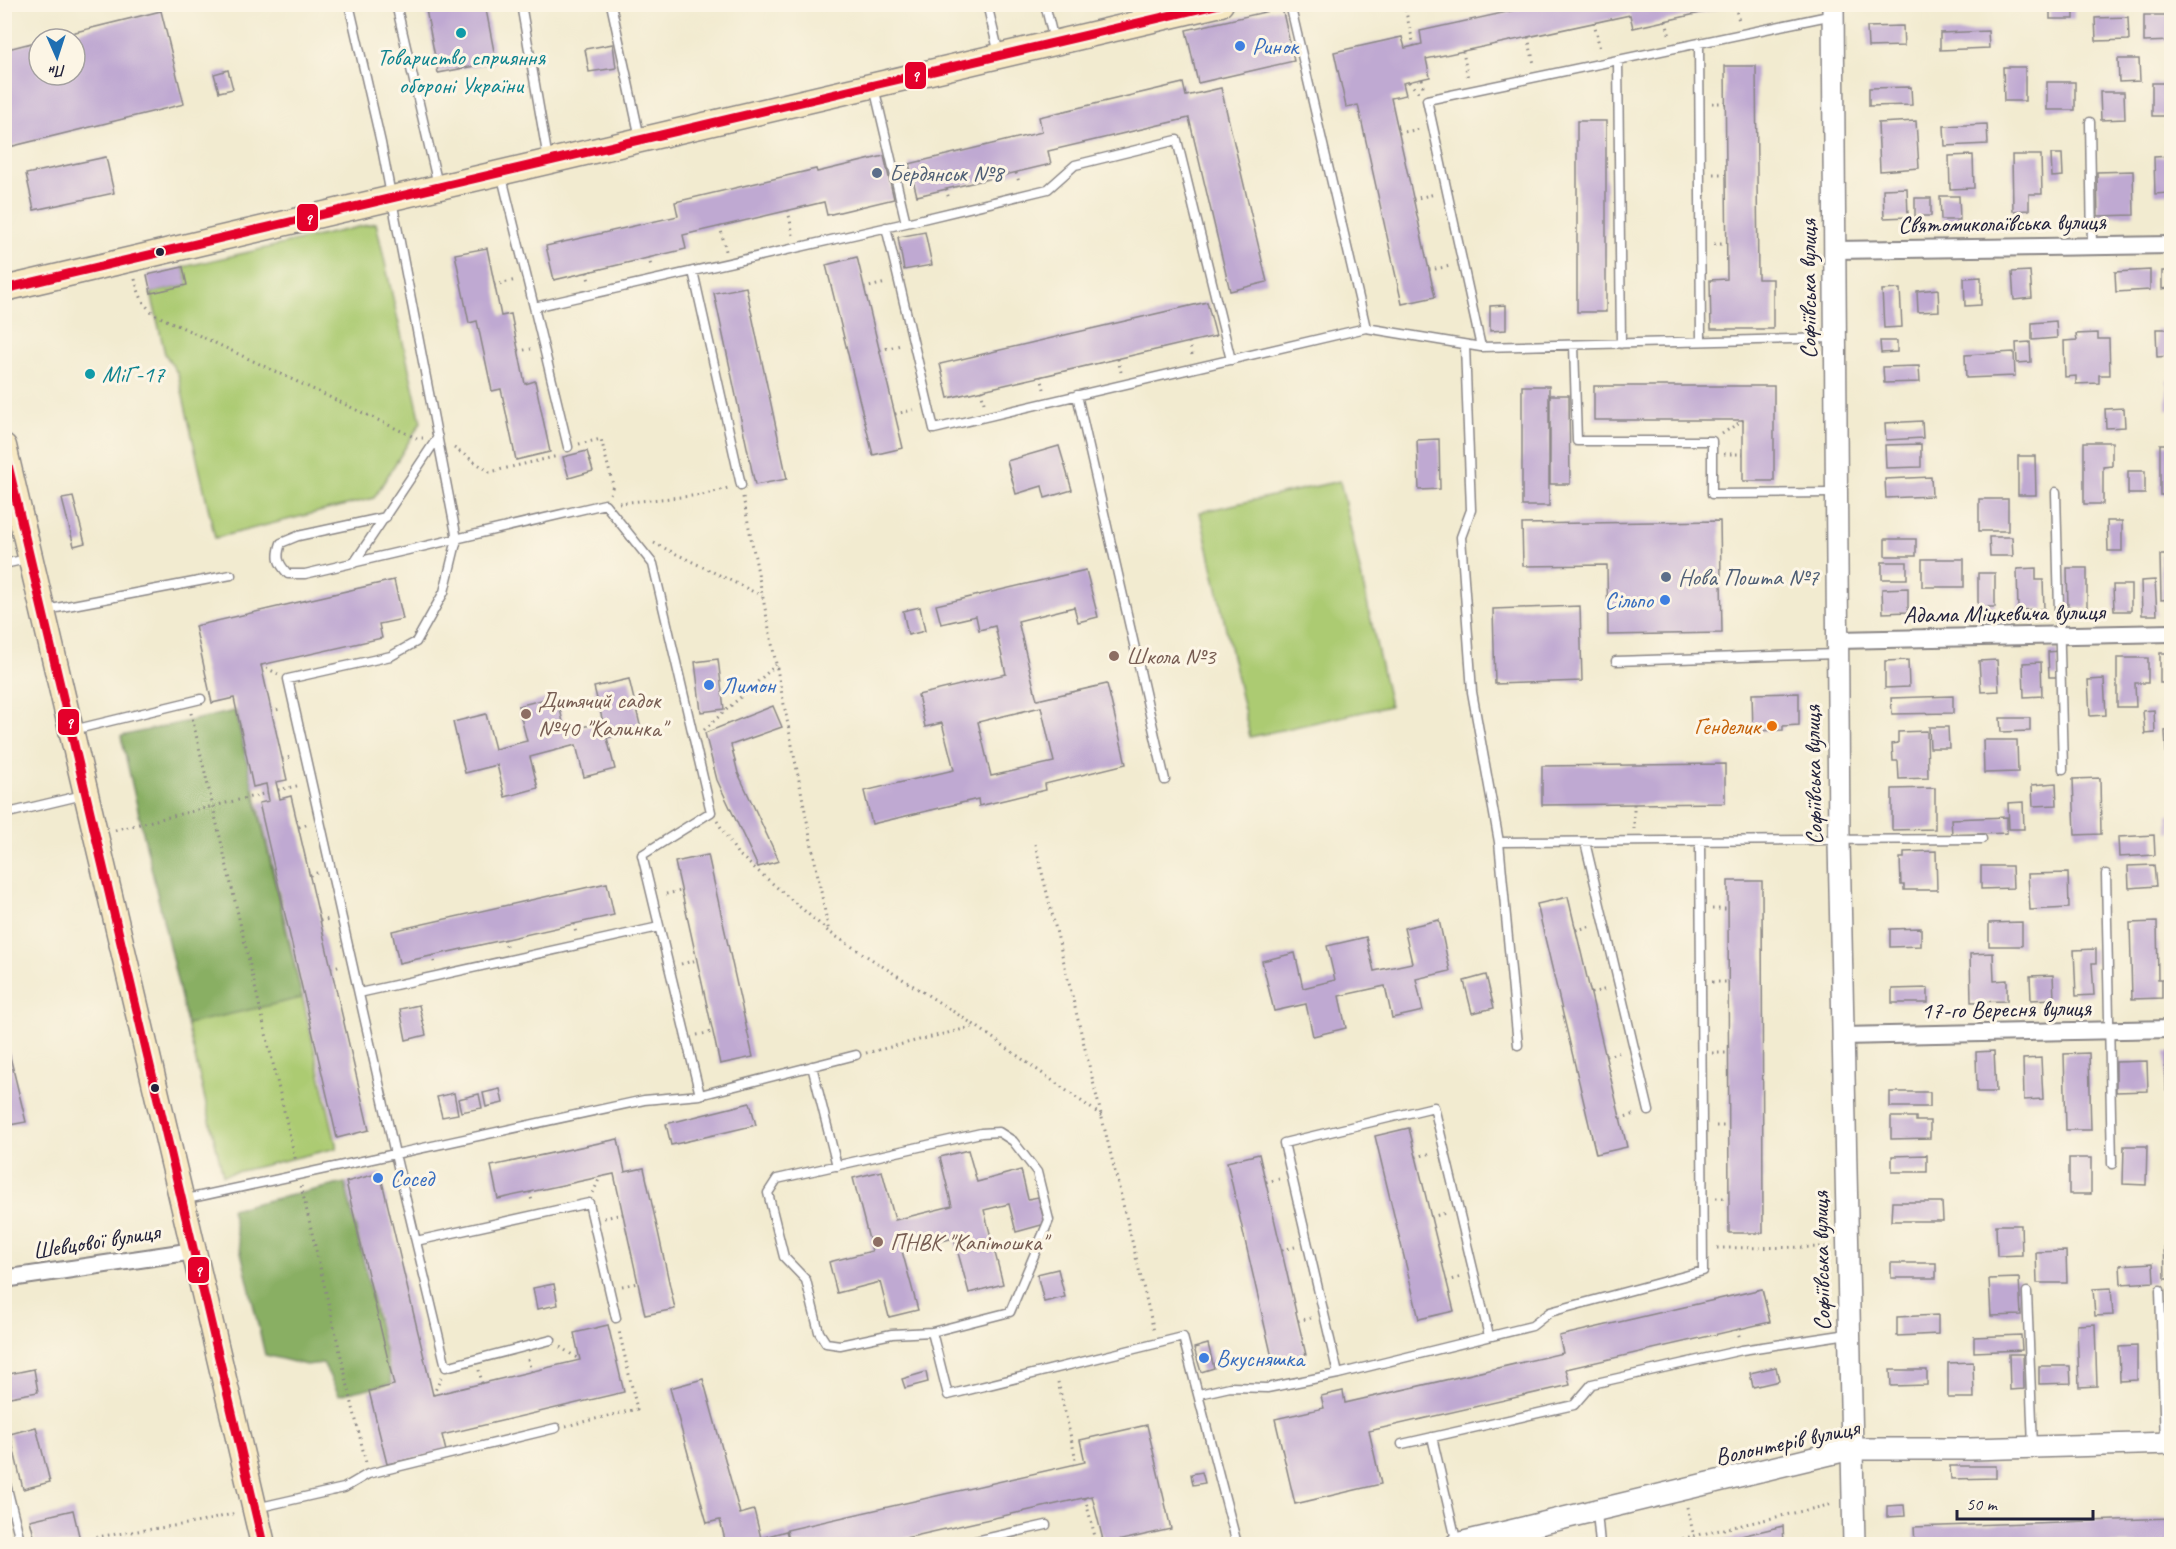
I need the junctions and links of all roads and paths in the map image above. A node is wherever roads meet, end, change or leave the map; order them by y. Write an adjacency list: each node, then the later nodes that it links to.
1 (349, 4): 32 (lane)
2 (396, 4): 30 (lane)
3 (521, 4): 28 (lane)
4 (611, 4): 27 (lane)
5 (987, 4): 18 (lane)
6 (1045, 4): 15 (lane)
7 (1221, 4): 11 (main road)
8 (1290, 4): 53 (lane)
9 (1404, 4): 16 (path)
10 (1833, 10): 14 (lane); 41 (street, Софіївська вулиця)
11 (1137, 15): 15 (main road)
12 (1594, 22): 20 (path)
13 (1528, 37): 21 (path)
14 (1699, 43): 19 (lane); 56 (lane)
15 (1055, 44): 18 (main road)
16 (1414, 46)
17 (1463, 51): 23 (path)
18 (1000, 57): 22 (main road)
19 (1618, 60): 20 (lane); 57 (lane)
20 (1603, 63): 21 (lane)
21 (1537, 77): 23 (lane)
22 (873, 87): 27 (main road); 35 (lane)
23 (1471, 91): 25 (lane)
24 (2090, 122): 39 (lane)
25 (1432, 126): 26 (path); 31 (lane)
26 (1399, 133)
27 (641, 141): 28 (main road)
28 (548, 162): 29 (main road)
29 (501, 173): 30 (main road); 46 (lane)
30 (439, 188): 32 (main road)
31 (1447, 192): 33 (path); 43 (lane)
32 (390, 199): 50 (main road); 67 (lane)
33 (1413, 199)
34 (788, 210): 40 (path)
35 (906, 223): 37 (lane); 62 (lane)
36 (720, 226): 42 (path)
37 (886, 227): 40 (lane); 47 (lane)
38 (2172, 245): 39 (street, Святомиколаївська вулиця)
39 (2092, 246): 41 (street, Святомиколаївська вулиця)
40 (796, 248): 42 (lane)
41 (1834, 250): 54 (street, Софіївська вулиця)
42 (729, 263): 45 (lane)
43 (1462, 263): 44 (path); 60 (lane)
44 (1429, 270)
45 (693, 271): 52 (lane); 73 (lane)
46 (527, 278): 48 (path); 52 (lane)
47 (899, 280): 49 (path); 55 (lane)
48 (494, 285)
49 (864, 288)
50 (4, 289)
51 (141, 298): 67 (path)
52 (534, 307): 70 (lane)
53 (1366, 328): 58 (lane); 62 (lane)
54 (1834, 338): 56 (lane); 74 (street, Софіївська вулиця)
55 (914, 342): 61 (path); 64 (lane)
56 (1701, 342): 57 (lane)
57 (1621, 344): 59 (lane)
58 (1465, 345): 60 (lane); 111 (lane)
59 (1574, 345): 60 (lane); 68 (lane)
60 (1481, 347)
61 (880, 350)
62 (1231, 360): 63 (lane)
63 (1077, 395): 64 (lane); 98 (lane)
64 (929, 406): 65 (path)
65 (895, 414)
66 (1743, 420): 68 (path)
67 (438, 437): 70 (path); 77 (lane); 79 (lane)
68 (1712, 441): 71 (lane)
69 (4, 446): 80 (main road)
70 (568, 447): 76 (path)
71 (1712, 454): 72 (path); 74 (lane)
72 (1743, 454)
73 (741, 485): 76 (path); 84 (path)
74 (1836, 492): 88 (street, Софіївська вулиця)
75 (2056, 492): 87 (lane)
76 (605, 504): 78 (lane); 79 (lane)
77 (386, 517): 81 (lane); 81 (lane)
78 (625, 529): 84 (path); 96 (lane)
79 (457, 539): 81 (lane); 92 (lane)
80 (31, 558): 82 (lane); 85 (main road)
81 (354, 563)
82 (4, 564)
83 (231, 575): 85 (lane)
84 (762, 596): 91 (path)
85 (43, 610): 95 (main road)
86 (2172, 633): 87 (street, Адама Міцкевича вулиця)
87 (2059, 636): 88 (street, Адама Міцкевича вулиця); 97 (lane)
88 (1837, 647): 89 (lane); 113 (street, Софіївська вулиця)
89 (1616, 662)
90 (261, 665): 92 (path)
91 (776, 665): 96 (path); 117 (path)
92 (288, 679): 99 (lane)
93 (201, 699): 94 (lane)
94 (189, 702): 95 (lane); 104 (path)
95 (71, 730): 102 (main road)
96 (693, 739): 105 (lane)
97 (2063, 769)
98 (1165, 780)
99 (311, 782): 100 (path); 118 (lane)
100 (278, 790)
101 (267, 793): 104 (path)
102 (87, 794): 106 (lane); 107 (main road)
103 (1634, 804): 109 (path)
104 (213, 806): 107 (path); 132 (path)
105 (711, 812): 116 (lane); 117 (path)
106 (4, 814)
107 (96, 835): 133 (main road)
108 (1982, 840): 113 (lane)
109 (1634, 841): 110 (lane); 112 (lane)
110 (1700, 841): 113 (lane); 136 (lane)
111 (1499, 842): 112 (lane); 123 (lane)
112 (1585, 842): 127 (lane)
113 (1839, 842): 122 (street, Софіївська вулиця)
114 (1035, 844): 128 (path)
115 (2106, 874): 121 (lane)
116 (659, 927): 118 (lane); 126 (lane)
117 (829, 932): 119 (path)
118 (359, 993): 129 (lane)
119 (976, 1026): 124 (path); 128 (path)
120 (2172, 1029): 121 (street, 17-го Вересня вулиця)
121 (2109, 1031): 122 (street, 17-го Вересня вулиця); 130 (lane)
122 (1842, 1036): 135 (street, Софіївська вулиця)
123 (1518, 1045)
124 (856, 1055): 125 (lane)
125 (812, 1066): 126 (lane); 131 (lane)
126 (700, 1095): 129 (lane)
127 (1649, 1111)
128 (1103, 1117): 146 (path)
129 (395, 1154): 132 (lane); 134 (lane)
130 (2112, 1164)
131 (837, 1166): 142 (lane); 142 (lane)
132 (298, 1175): 133 (lane); 160 (path)
133 (182, 1200): 137 (main road)
134 (416, 1241): 141 (lane); 148 (lane)
135 (1847, 1246): 136 (path); 143 (street, Софіївська вулиця)
136 (1703, 1248): 144 (lane)
137 (194, 1251): 138 (street, Шевцової вулиця); 165 (main road)
138 (4, 1279)
139 (2160, 1290): 155 (lane)
140 (2027, 1292): 157 (lane)
141 (616, 1318): 153 (path)
142 (932, 1332): 149 (lane)
143 (1848, 1334): 154 (lane); 158 (street, Софіївська вулиця)
144 (1489, 1336): 150 (lane); 150 (lane)
145 (552, 1340): 147 (path); 148 (lane)
146 (1157, 1343): 149 (lane); 151 (lane)
147 (580, 1360)
148 (446, 1367): 152 (path)
149 (1055, 1368): 159 (path)
150 (1338, 1374): 151 (lane)
151 (1199, 1394): 177 (lane)
152 (433, 1395)
153 (556, 1428): 160 (lane)
154 (1432, 1437): 156 (lane); 171 (lane)
155 (2168, 1443): 157 (street, Волонтерів вулиця)
156 (1402, 1444)
157 (2033, 1447): 158 (street, Волонтерів вулиця)
158 (1851, 1449): 162 (street, Волонтерів вулиця); 164 (street, Софіївська вулиця)
159 (1077, 1464)
160 (368, 1474): 165 (lane)
161 (4, 1476): 172 (lane)
162 (1684, 1491): 166 (street, Волонтерів вулиця); 168 (path)
163 (1085, 1498): 176 (path)
164 (1852, 1500): 168 (path); 181 (street, Софіївська вулиця)
165 (254, 1508): 169 (path); 173 (main road)
166 (1596, 1511): 171 (street, Волонтерів вулиця); 178 (lane)
167 (1046, 1525): 175 (lane)
168 (1694, 1536): 179 (path); 180 (path)
169 (96, 1537)
170 (903, 1539): 174 (path)
171 (1456, 1544)
172 (21, 1545)
173 (263, 1545)
174 (904, 1545)
175 (962, 1545)
176 (1097, 1545)
177 (1237, 1545)
178 (1600, 1545)
179 (1659, 1545)
180 (1696, 1545)
181 (1854, 1545)

